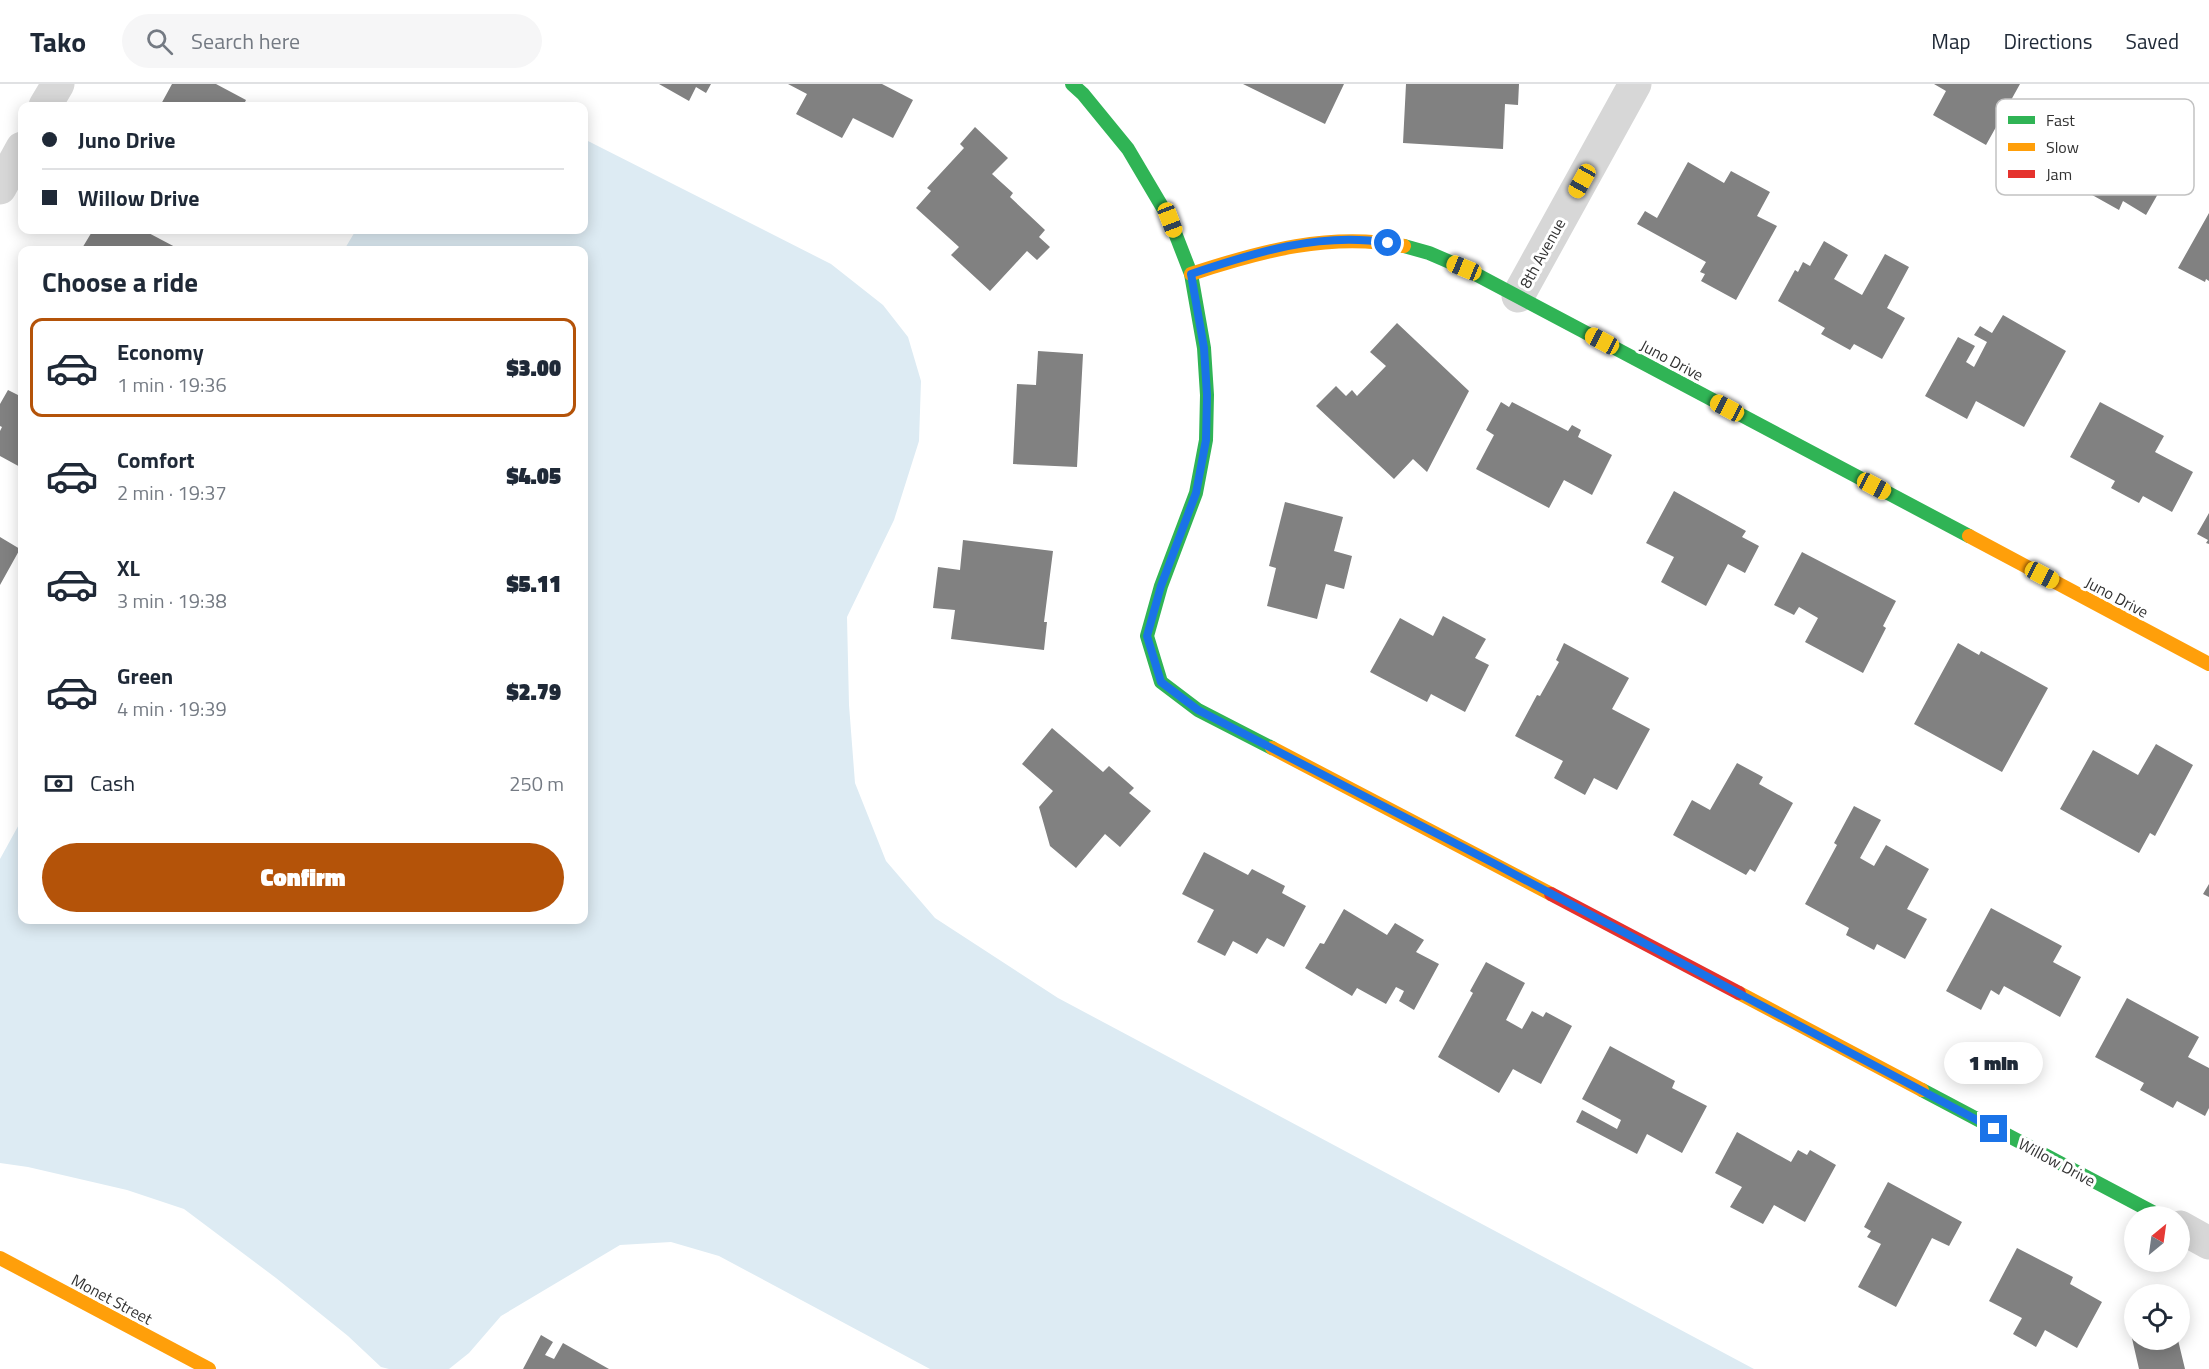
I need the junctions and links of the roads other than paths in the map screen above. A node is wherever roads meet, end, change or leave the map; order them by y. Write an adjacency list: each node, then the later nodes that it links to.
1 (58, 84): 4 (street)
2 (1072, 84): 7 (street, Willow Drive)
3 (1635, 84): 8 (street, 8th Avenue)
4 (47, 102)
5 (18, 155): 6 (street)
6 (0, 188)
7 (1191, 274): 8 (street, Juno Drive); 10 (street, Willow Drive)
8 (1518, 297): 9 (street, Juno Drive)
9 (2209, 664)
10 (2141, 1206)
11 (2190, 1233): 12 (street)
12 (2209, 1243)
13 (0, 1258): 14 (street, Monet Street)
14 (209, 1369)

